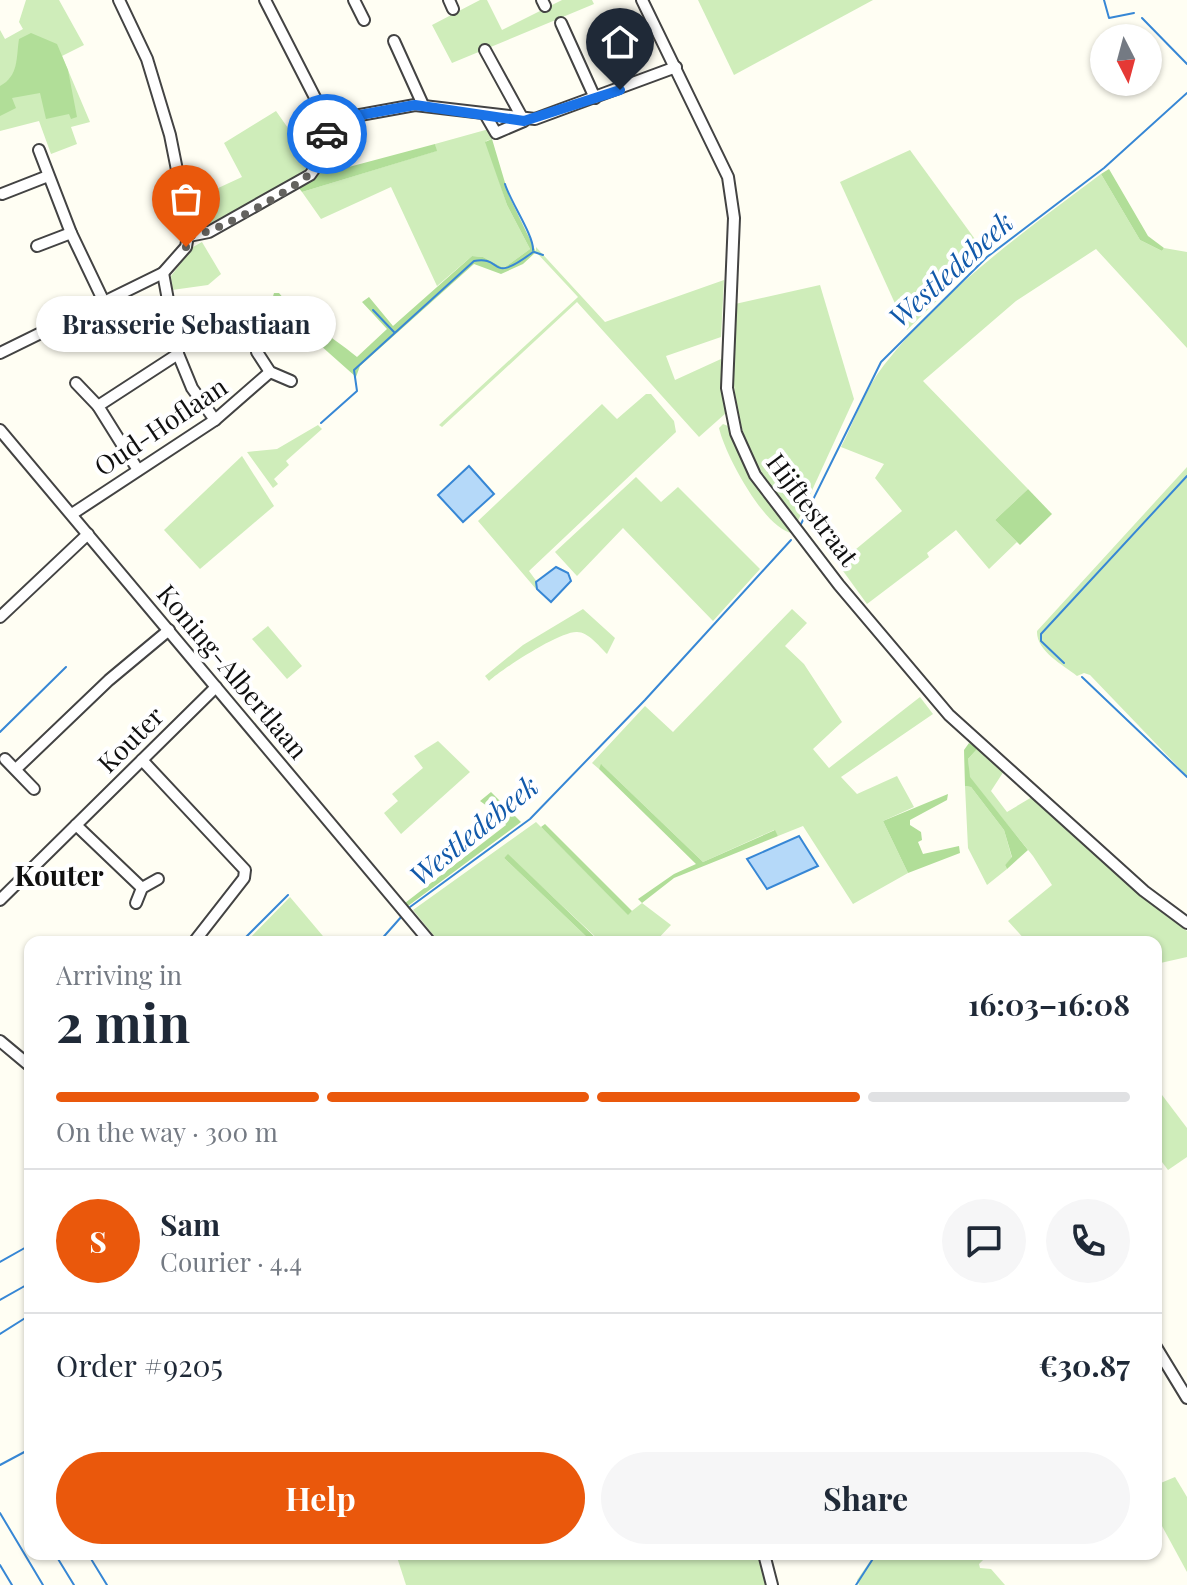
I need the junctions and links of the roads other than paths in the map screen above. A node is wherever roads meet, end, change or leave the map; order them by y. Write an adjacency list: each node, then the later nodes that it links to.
1 (119, 0): 19 (street)
2 (265, 0): 13 (street)
3 (354, 0): 5 (street)
4 (642, 0): 9 (street, Hijftestraat)
5 (364, 20)
6 (561, 23): 10 (street)
7 (394, 41): 11 (street)
8 (485, 50): 14 (street)
9 (676, 67): 10 (street); 47 (street, Hijftestraat)
10 (595, 98): 14 (street)
11 (423, 105): 12 (street); 13 (street)
12 (485, 114): 14 (street); 14 (street)
13 (327, 121): 19 (street)
14 (524, 121)
15 (39, 150): 16 (street)
16 (48, 176): 17 (street); 18 (street)
17 (2, 194)
18 (71, 233): 20 (street); 22 (street)
19 (189, 236): 21 (street)
20 (37, 246)
21 (163, 273): 22 (street); 25 (street)
22 (104, 302): 24 (street)
23 (257, 352): 26 (street)
24 (0, 353)
25 (178, 354): 29 (street); 30 (street)
26 (270, 372): 27 (street); 30 (street, Oud-Hoflaan)
27 (291, 381)
28 (76, 383): 29 (street)
29 (98, 406): 32 (street)
30 (215, 420): 32 (street, Oud-Hoflaan)
31 (0, 430): 33 (street, Koning-Albertlaan)
32 (138, 470): 33 (street, Oud-Hoflaan)
33 (72, 514): 34 (street, Koning-Albertlaan)
34 (88, 534): 35 (street); 36 (street, Koning-Albertlaan)
35 (0, 617)
36 (169, 630): 37 (street, Koning-Albertlaan); 40 (street)
37 (216, 687): 39 (street, Kouter); 49 (street, Koning-Albertlaan)
38 (5, 759): 40 (street)
39 (142, 760): 42 (street, Kouter); 48 (street)
40 (16, 769): 41 (street)
41 (34, 789)
42 (76, 825): 44 (street); 45 (street, Kouter)
43 (158, 879): 44 (street)
44 (142, 888): 46 (street)
45 (2, 892)
46 (136, 903)
47 (1187, 923)
48 (199, 936)
49 (425, 936)
50 (0, 1041): 51 (street)
51 (24, 1061)
52 (1162, 1357): 53 (street)
53 (1187, 1398)
54 (766, 1560): 55 (street)
55 (772, 1585)

